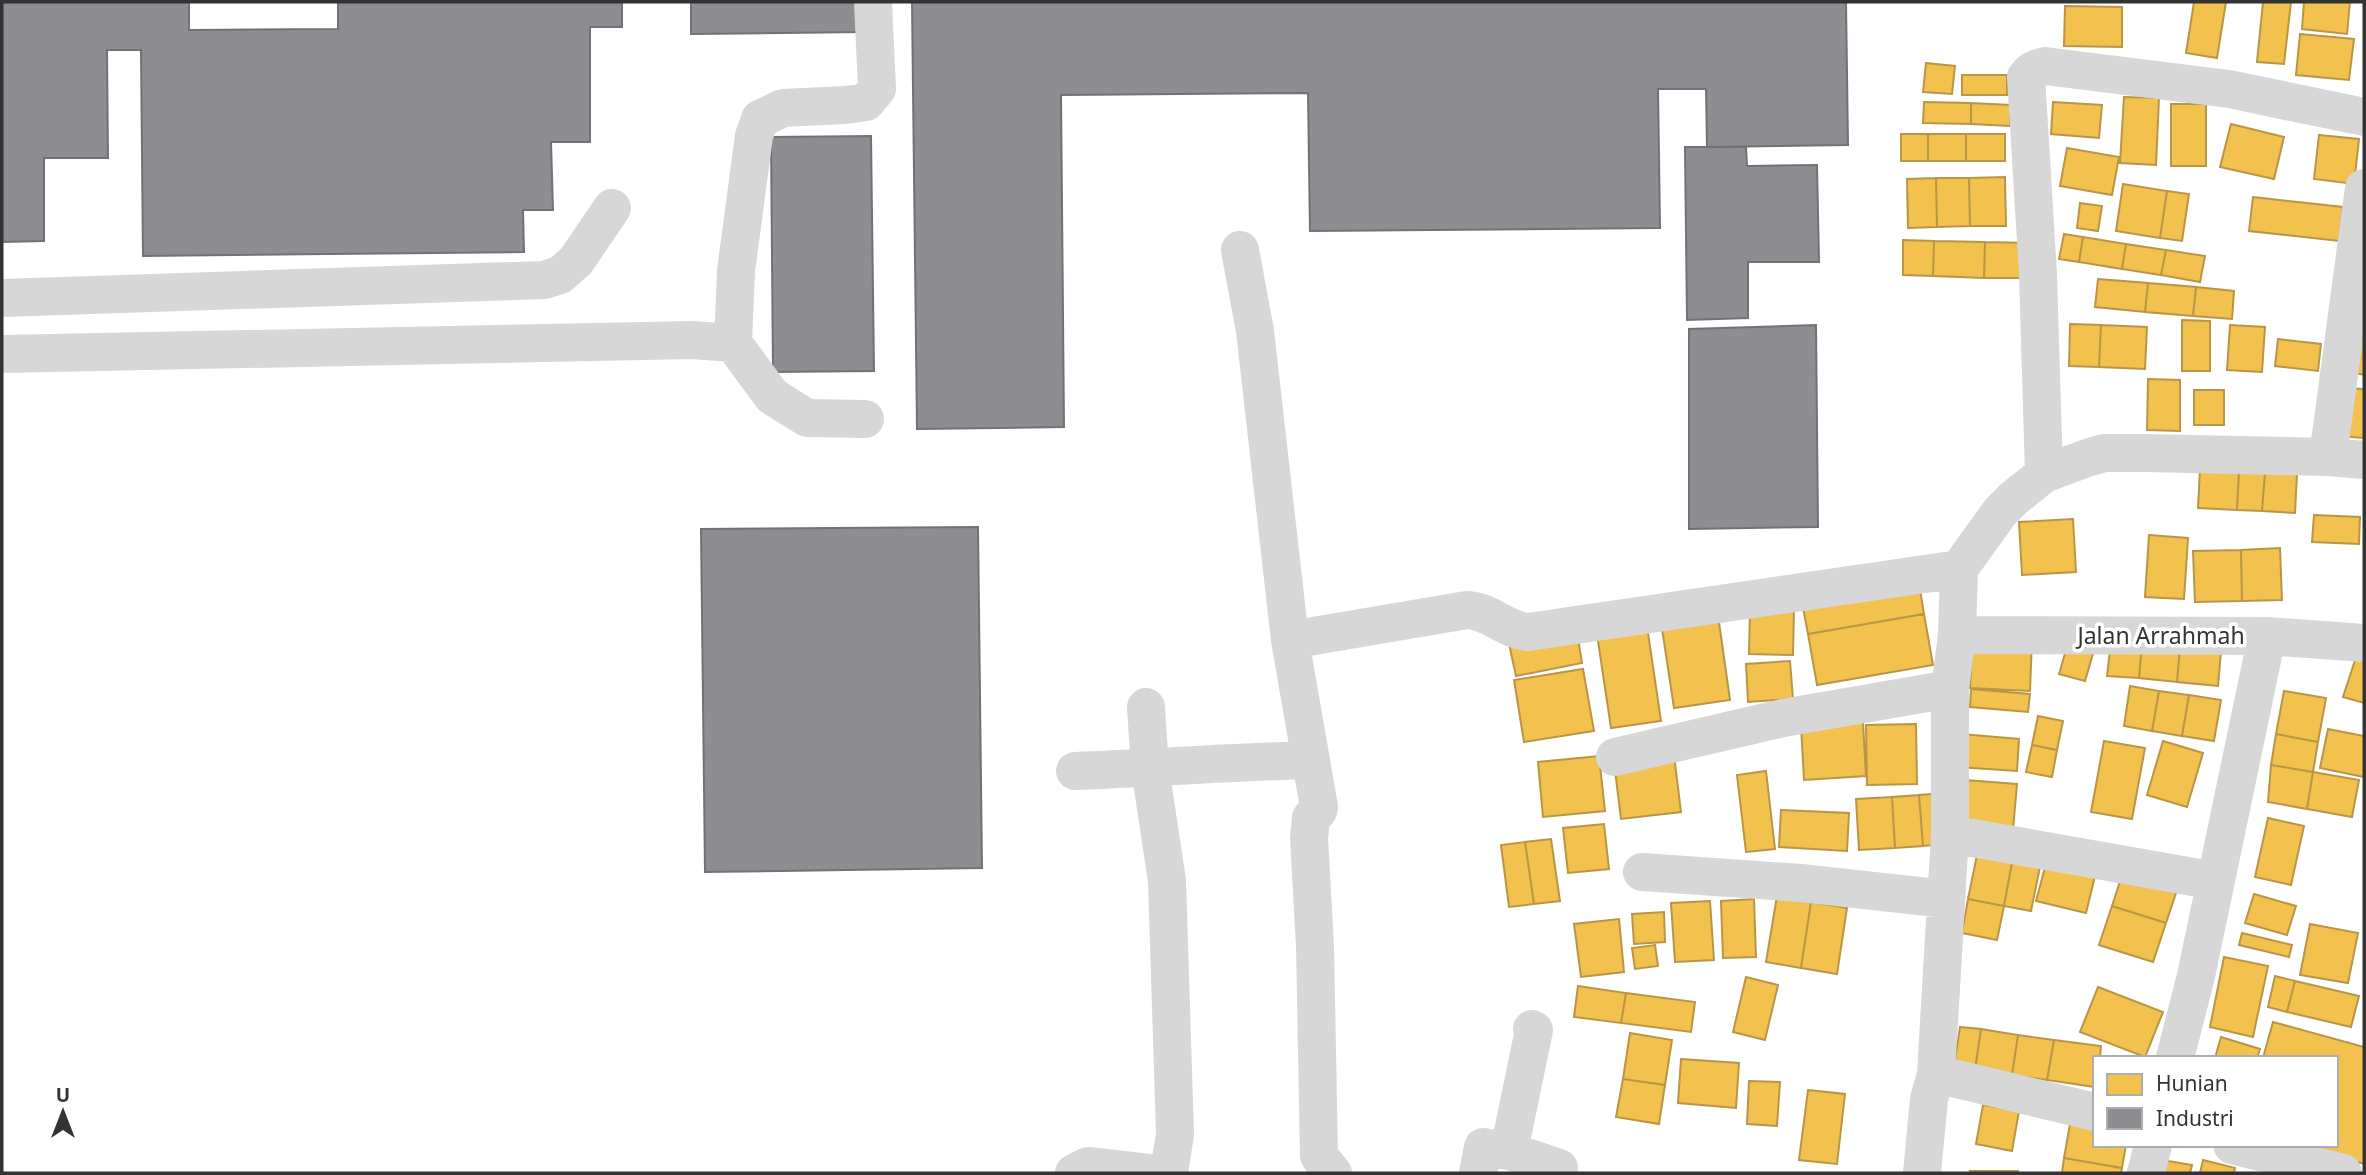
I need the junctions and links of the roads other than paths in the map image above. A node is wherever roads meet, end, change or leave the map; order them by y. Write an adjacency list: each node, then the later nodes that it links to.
1 (873, 2): 7 (street)
2 (2364, 117): 11 (street)
3 (2364, 188): 10 (street)
4 (612, 208): 6 (street)
5 (1240, 250): 15 (street)
6 (2, 298)
7 (733, 343): 8 (street); 9 (street)
8 (2, 354)
9 (865, 419)
10 (2346, 459): 11 (street)
11 (2044, 474): 12 (street)
12 (1959, 569): 13 (street); 15 (street)
13 (1956, 635): 14 (street, Jalan Arrahmah); 17 (street)
14 (2267, 635): 16 (street, Jalan Arrahmah); 25 (street)
15 (1290, 640): 20 (street)
16 (2364, 643)
17 (1950, 689): 19 (street); 23 (street)
18 (1146, 707): 21 (street)
19 (1615, 757)
20 (1311, 760): 21 (street); 37 (street)
21 (1150, 768): 22 (street); 36 (street)
22 (1075, 771)
23 (1950, 834): 25 (street); 26 (street)
24 (1642, 872): 26 (street)
25 (2216, 881): 28 (street)
26 (1946, 899): 29 (street)
27 (1532, 1029): 33 (street)
28 (2176, 1056)
29 (1936, 1074): 30 (street); 40 (street)
30 (2093, 1112)
31 (2152, 1147): 41 (street)
32 (2240, 1147): 42 (street)
33 (1509, 1151): 38 (street); 39 (street)
34 (1074, 1173): 35 (street)
35 (1149, 1173)
36 (1169, 1173)
37 (1333, 1173)
38 (1478, 1173)
39 (1558, 1173)
40 (1922, 1173)
41 (2146, 1173)
42 (2343, 1173)

